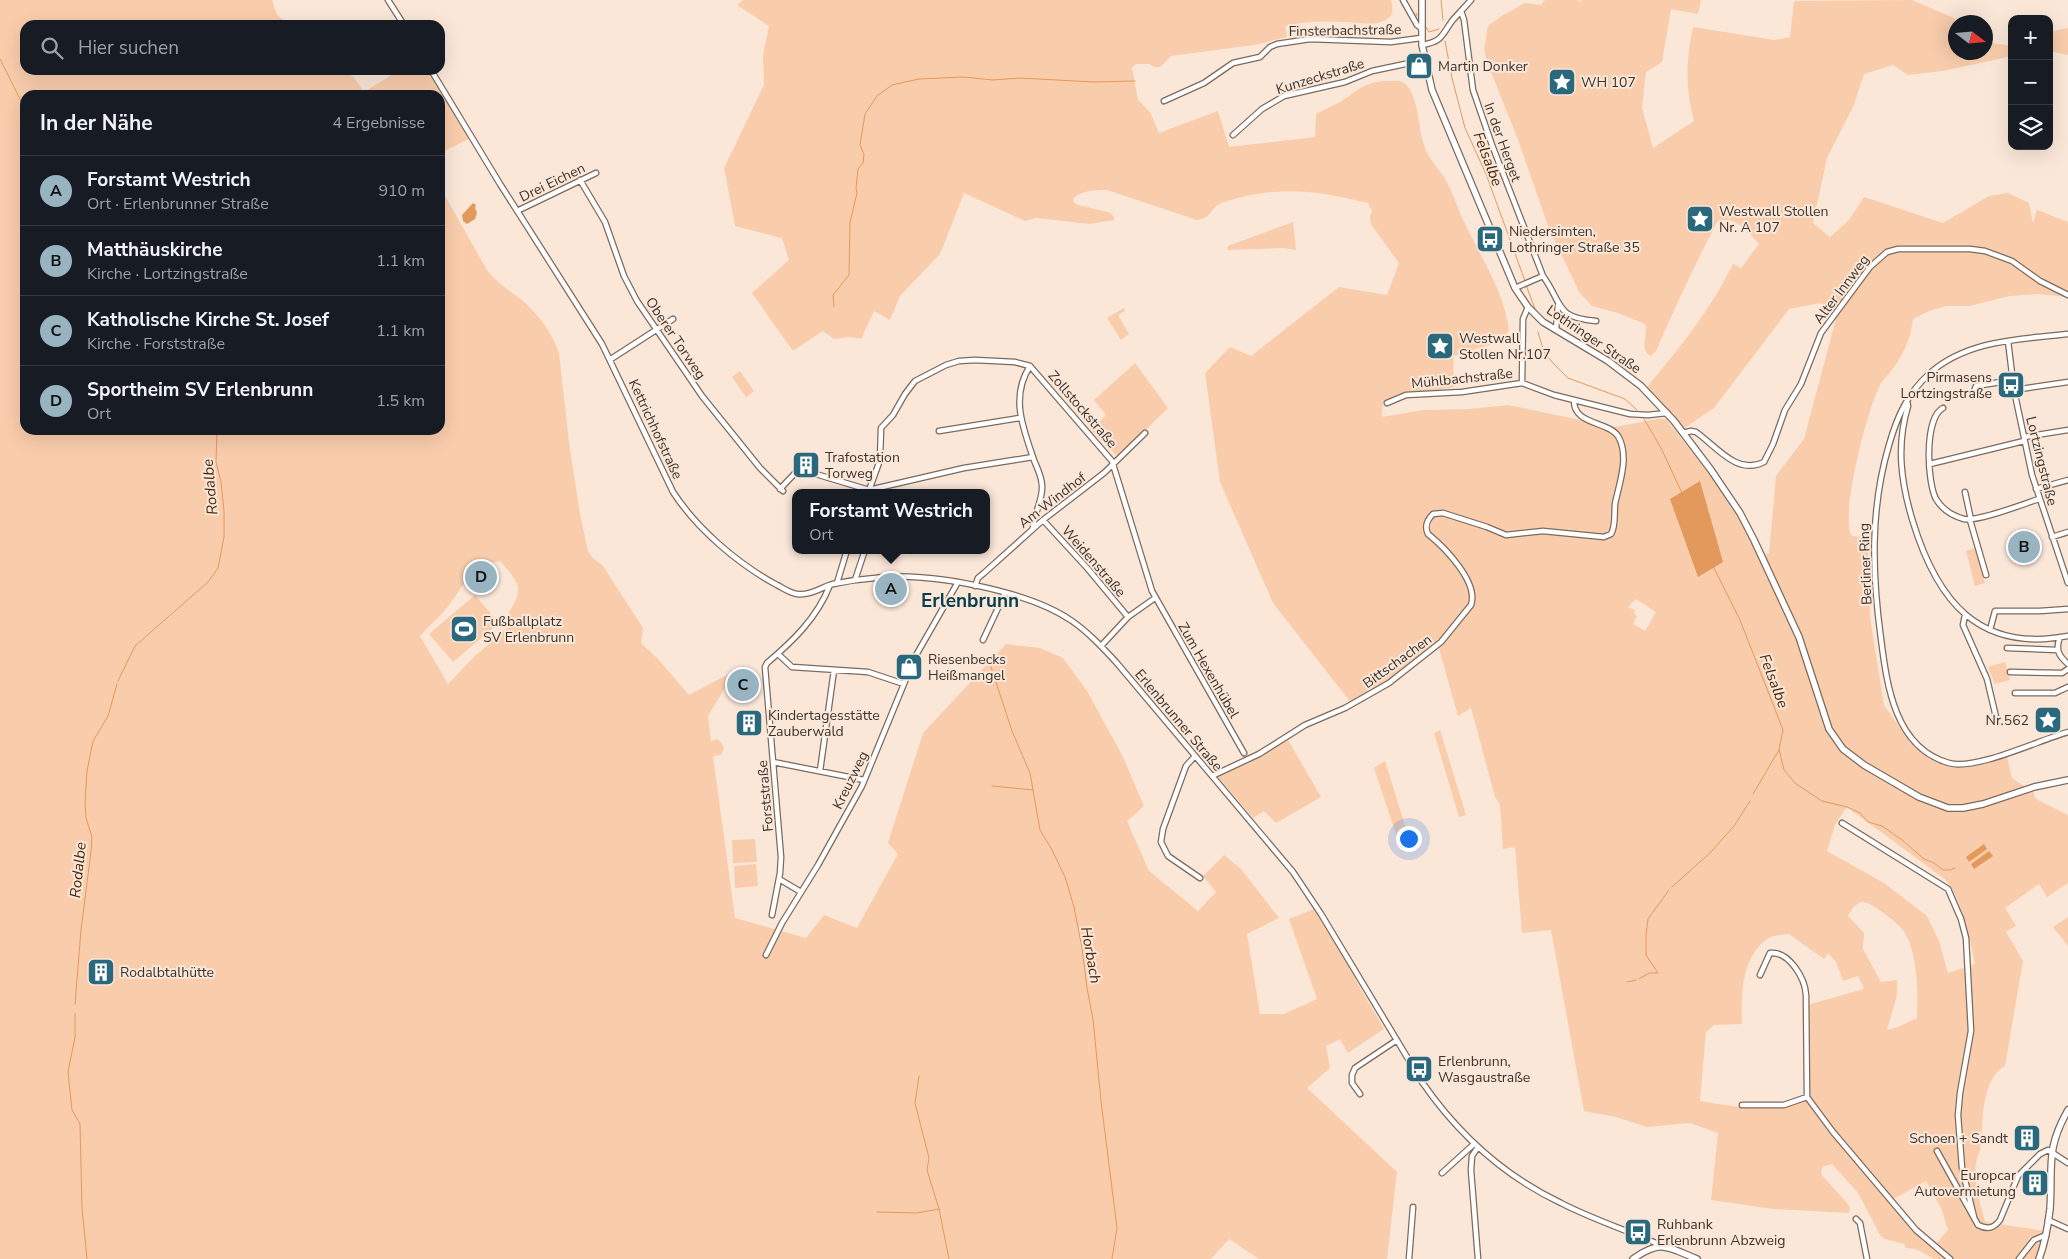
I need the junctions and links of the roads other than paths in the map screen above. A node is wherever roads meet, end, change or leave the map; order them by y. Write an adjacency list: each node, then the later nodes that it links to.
1 (388, 0): 6 (street)
2 (1403, 0): 7 (street)
3 (1422, 0): 7 (main road, Lothringer Straße)
4 (1471, 0): 5 (street)
5 (1461, 11): 9 (street); 19 (street, In der Herget)
6 (401, 20)
7 (1421, 28): 8 (main road, Lothringer Straße)
8 (1422, 38): 9 (main road, Lothringer Straße); 14 (street, Finsterbachstraße)
9 (1422, 45): 10 (main road, Lothringer Straße)
10 (1424, 60): 15 (street, Kunzeckstraße); 20 (main road, Lothringer Straße)
11 (434, 75): 12 (street, Kettrichhofstraße)
12 (443, 90)
13 (445, 93): 18 (street, Kettrichhofstraße)
14 (1164, 101)
15 (1233, 135)
16 (596, 173): 17 (street, Drei Eichen)
17 (580, 180): 18 (street, Drei Eichen); 26 (street, Oberer Torweg)
18 (517, 211): 30 (street, Kettrichhofstraße)
19 (1543, 276): 20 (street); 22 (street, In der Herget)
20 (1514, 288): 23 (main road, Lothringer Straße)
21 (2068, 294): 45 (street, Alter Innweg)
22 (1558, 305): 25 (street); 27 (street, In der Herget)
23 (1528, 307): 27 (main road, Lothringer Straße); 34 (street, Mühlbachstraße)
24 (674, 319): 26 (street)
25 (1596, 321)
26 (656, 329): 30 (street); 54 (street, Oberer Torweg)
27 (1556, 330): 41 (main road, Lothringer Straße)
28 (2068, 334): 29 (street, Berliner Ring)
29 (2008, 341): 32 (street, Lortzingstraße); 38 (street, Berliner Ring)
30 (610, 359): 72 (street, Kettrichhofstraße)
31 (1030, 366): 42 (street); 52 (street, Zollstockstraße); 55 (street, Zollstockstraße)
32 (2013, 380): 35 (street, Lortzingstraße); 36 (street)
33 (2068, 382): 35 (street)
34 (1522, 383): 37 (street); 39 (street, Mühlbachstraße)
35 (2014, 390): 47 (street, Lortzingstraße)
36 (1972, 396)
37 (1574, 400): 41 (street); 100 (street, Bittschachen)
38 (1907, 400): 48 (street, Berliner Ring); 49 (street)
39 (1387, 403)
40 (1943, 408): 51 (street)
41 (1667, 413): 45 (main road, Lothringer Straße)
42 (1020, 418): 44 (street); 50 (street)
43 (2068, 430): 47 (street)
44 (939, 431)
45 (1683, 433): 102 (main road, Lothringer Straße)
46 (1145, 434): 52 (street, Am Windhof)
47 (2024, 439): 51 (street); 57 (street, Lortzingstraße)
48 (1890, 441): 49 (street); 95 (street, Berliner Ring)
49 (1900, 443): 77 (street)
50 (1033, 457): 56 (street); 62 (street)
51 (1930, 464): 61 (street)
52 (1114, 465): 60 (street, Am Windhof); 75 (street, Zollstockstraße)
53 (2068, 480): 57 (street)
54 (863, 489)
55 (870, 489)
56 (877, 489)
57 (2036, 489): 59 (street, Lortzingstraße)
58 (1965, 492): 61 (street)
59 (2039, 499): 61 (street); 64 (street, Lortzingstraße)
60 (1043, 520): 62 (street, Am Windhof); 78 (street, Weidenstraße)
61 (1970, 520): 67 (street)
62 (1033, 528): 73 (street, Am Windhof)
63 (2068, 532): 64 (street)
64 (2052, 537): 70 (street, Lortzingstraße)
65 (845, 554): 71 (street)
66 (864, 554): 68 (street)
67 (1986, 576)
68 (856, 580): 69 (street, Erlenbrunner Straße); 71 (street, Erlenbrunner Straße)
69 (958, 582): 73 (street, Erlenbrunner Straße); 91 (street, Kreuzweg)
70 (2068, 582)
71 (837, 584): 72 (street, Kettrichhofstraße)
72 (830, 585): 86 (street, Forststraße)
73 (975, 586): 74 (street, Erlenbrunner Straße)
74 (1005, 593): 82 (street); 83 (street, Erlenbrunner Straße)
75 (1155, 598): 78 (street); 96 (street, Zum Hexenhübel)
76 (2068, 609): 79 (street)
77 (1965, 616): 79 (street); 94 (street)
78 (1128, 617): 83 (street)
79 (1990, 630): 81 (street)
80 (2068, 636): 81 (street)
81 (2060, 637): 85 (street)
82 (983, 640)
83 (1101, 646): 97 (street, Erlenbrunner Straße)
84 (2007, 648): 85 (street)
85 (2057, 650): 87 (street)
86 (778, 654): 89 (street); 98 (street, Forststraße)
87 (2068, 664)
88 (2068, 669): 90 (street)
89 (834, 670): 91 (street); 99 (street)
90 (2010, 672)
91 (904, 684): 101 (street, Kreuzweg)
92 (2068, 687): 93 (street)
93 (2015, 693)
94 (1996, 717)
95 (2068, 732)
96 (1244, 753)
97 (1195, 756): 100 (street, Erlenbrunner Straße); 104 (street)
98 (773, 762): 99 (street); 105 (street, Forststraße)
99 (820, 771): 101 (street)
100 (1212, 776): 110 (street, Erlenbrunner Straße)
101 (864, 780): 106 (street, Kreuzweg)
102 (2068, 780)
103 (1842, 823): 121 (street)
104 (1200, 878)
105 (779, 879): 106 (street); 107 (street, Forststraße)
106 (801, 892): 108 (street, Kreuzweg)
107 (772, 915)
108 (766, 955)
109 (1760, 975): 112 (street)
110 (1397, 1040): 111 (street); 115 (street, Erlenbrunner Straße)
111 (1360, 1094)
112 (1808, 1098): 113 (street); 134 (street)
113 (1742, 1105)
114 (2068, 1110): 117 (main road)
115 (1476, 1146): 119 (street); 126 (street, Erlenbrunner Straße); 130 (street)
116 (1936, 1151): 121 (street)
117 (2051, 1152): 118 (street); 121 (street); 123 (main road)
118 (2068, 1163)
119 (1442, 1173)
120 (1413, 1207): 129 (street)
121 (1974, 1217)
122 (1856, 1219): 133 (street)
123 (2048, 1220): 124 (street); 125 (main road)
124 (2068, 1229)
125 (2046, 1235): 135 (street); 136 (main road)
126 (1645, 1238): 127 (street, Erlenbrunner Straße); 128 (street)
127 (1664, 1246): 128 (main road); 132 (main road)
128 (1650, 1248): 131 (main road)
129 (1409, 1259)
130 (1478, 1259)
131 (1633, 1259)
132 (1697, 1259)
133 (1867, 1259)
134 (1950, 1259)
135 (2018, 1259)
136 (2039, 1259)

